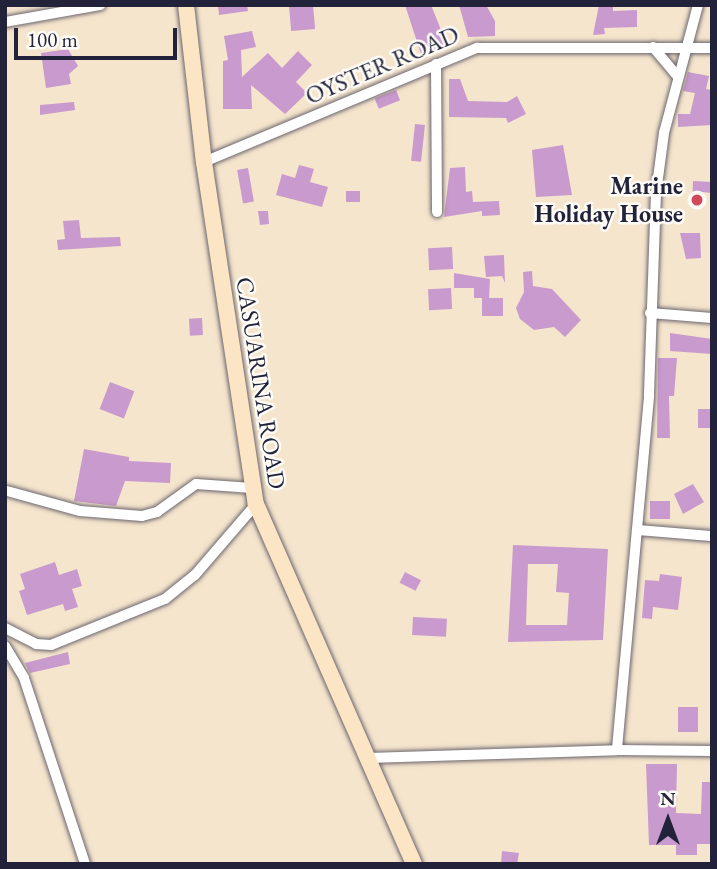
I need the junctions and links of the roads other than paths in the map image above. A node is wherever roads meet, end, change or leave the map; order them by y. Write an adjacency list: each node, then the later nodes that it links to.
1 (100, 5): 4 (street)
2 (186, 5): 10 (street, CASUARINA ROAD)
3 (698, 5): 6 (street)
4 (5, 22)
5 (653, 47): 6 (street, OYSTER ROAD); 8 (street, OYSTER ROAD); 9 (street)
6 (688, 47): 7 (street, OYSTER ROAD); 9 (street)
7 (712, 48)
8 (436, 64): 10 (street, OYSTER ROAD); 11 (street)
9 (678, 76): 12 (street)
10 (204, 162): 14 (street, CASUARINA ROAD)
11 (437, 212)
12 (650, 313): 13 (street); 18 (street)
13 (712, 318)
14 (252, 488): 15 (street); 16 (street, CASUARINA ROAD)
15 (6, 491): 17 (street)
16 (256, 504): 20 (street); 24 (street, CASUARINA ROAD)
17 (5, 505)
18 (637, 530): 19 (street); 22 (street)
19 (712, 536)
20 (5, 628)
21 (5, 646): 25 (street)
22 (617, 750): 23 (street); 24 (street)
23 (712, 751)
24 (368, 758): 26 (street, CASUARINA ROAD)
25 (85, 864)
26 (414, 864)

